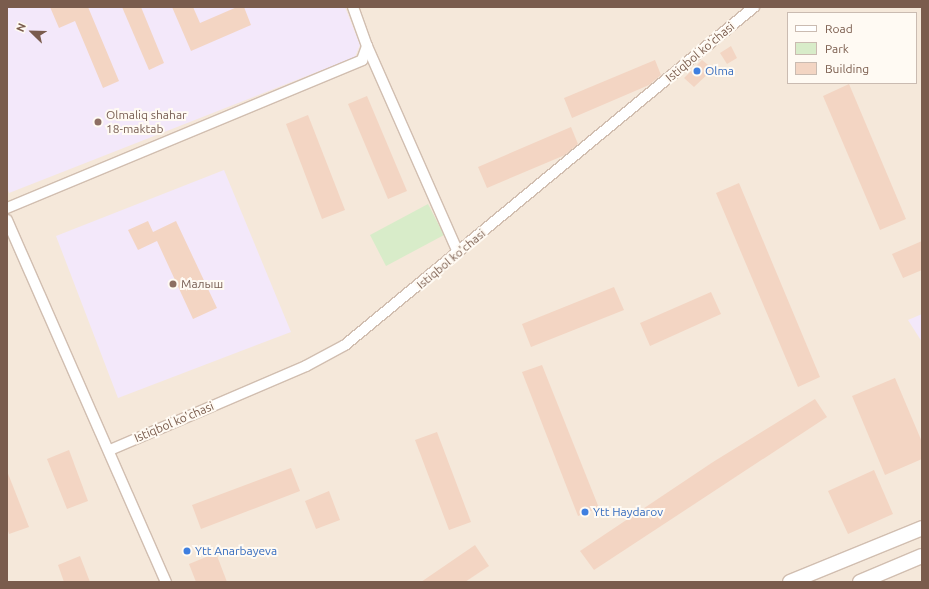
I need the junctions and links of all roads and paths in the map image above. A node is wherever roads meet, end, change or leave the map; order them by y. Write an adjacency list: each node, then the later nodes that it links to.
1 (353, 7): 3 (street)
2 (754, 7): 6 (street, Istiqbol ko'chasi)
3 (367, 46): 4 (street); 6 (street)
4 (7, 208)
5 (7, 220): 7 (street)
6 (458, 252): 7 (street, Istiqbol ko'chasi)
7 (110, 450): 10 (street)
8 (922, 528): 11 (main road)
9 (922, 556): 12 (main road)
10 (166, 582)
11 (790, 582)
12 (860, 582)

